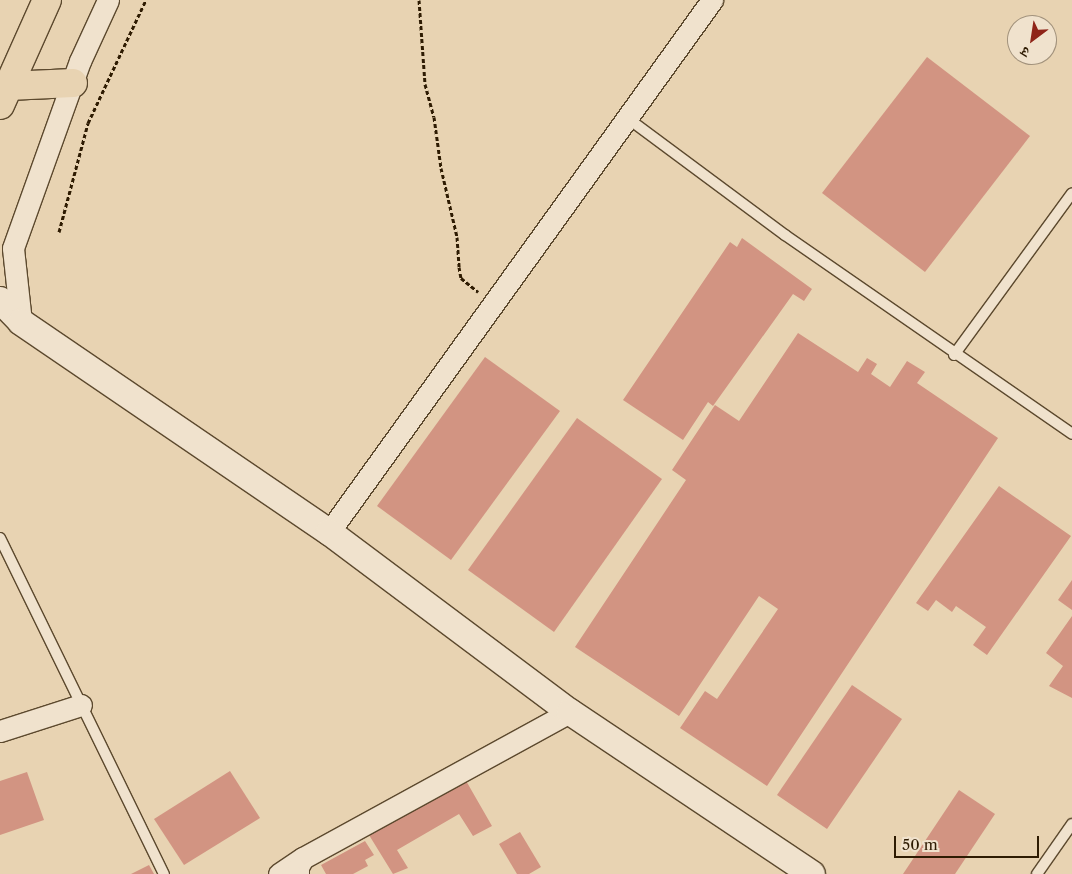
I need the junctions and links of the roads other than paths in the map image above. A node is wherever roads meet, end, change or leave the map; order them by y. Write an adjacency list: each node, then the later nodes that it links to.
1 (47, 0): 5 (main road)
2 (108, 0): 4 (street)
3 (712, 0): 6 (street)
4 (73, 83): 5 (main road); 9 (street)
5 (4, 95)
6 (626, 117): 10 (lane); 12 (street)
7 (1072, 193): 10 (lane)
8 (0, 300): 9 (street)
9 (11, 324): 12 (street)
10 (954, 355): 11 (lane)
11 (1072, 434)
12 (329, 532): 15 (street)
13 (0, 538): 14 (lane)
14 (81, 705): 16 (street); 19 (lane)
15 (570, 712): 18 (street); 21 (street)
16 (0, 731)
17 (1072, 824): 22 (lane)
18 (301, 866): 20 (street)
19 (164, 874)
20 (279, 874)
21 (812, 874)
22 (1037, 874)

